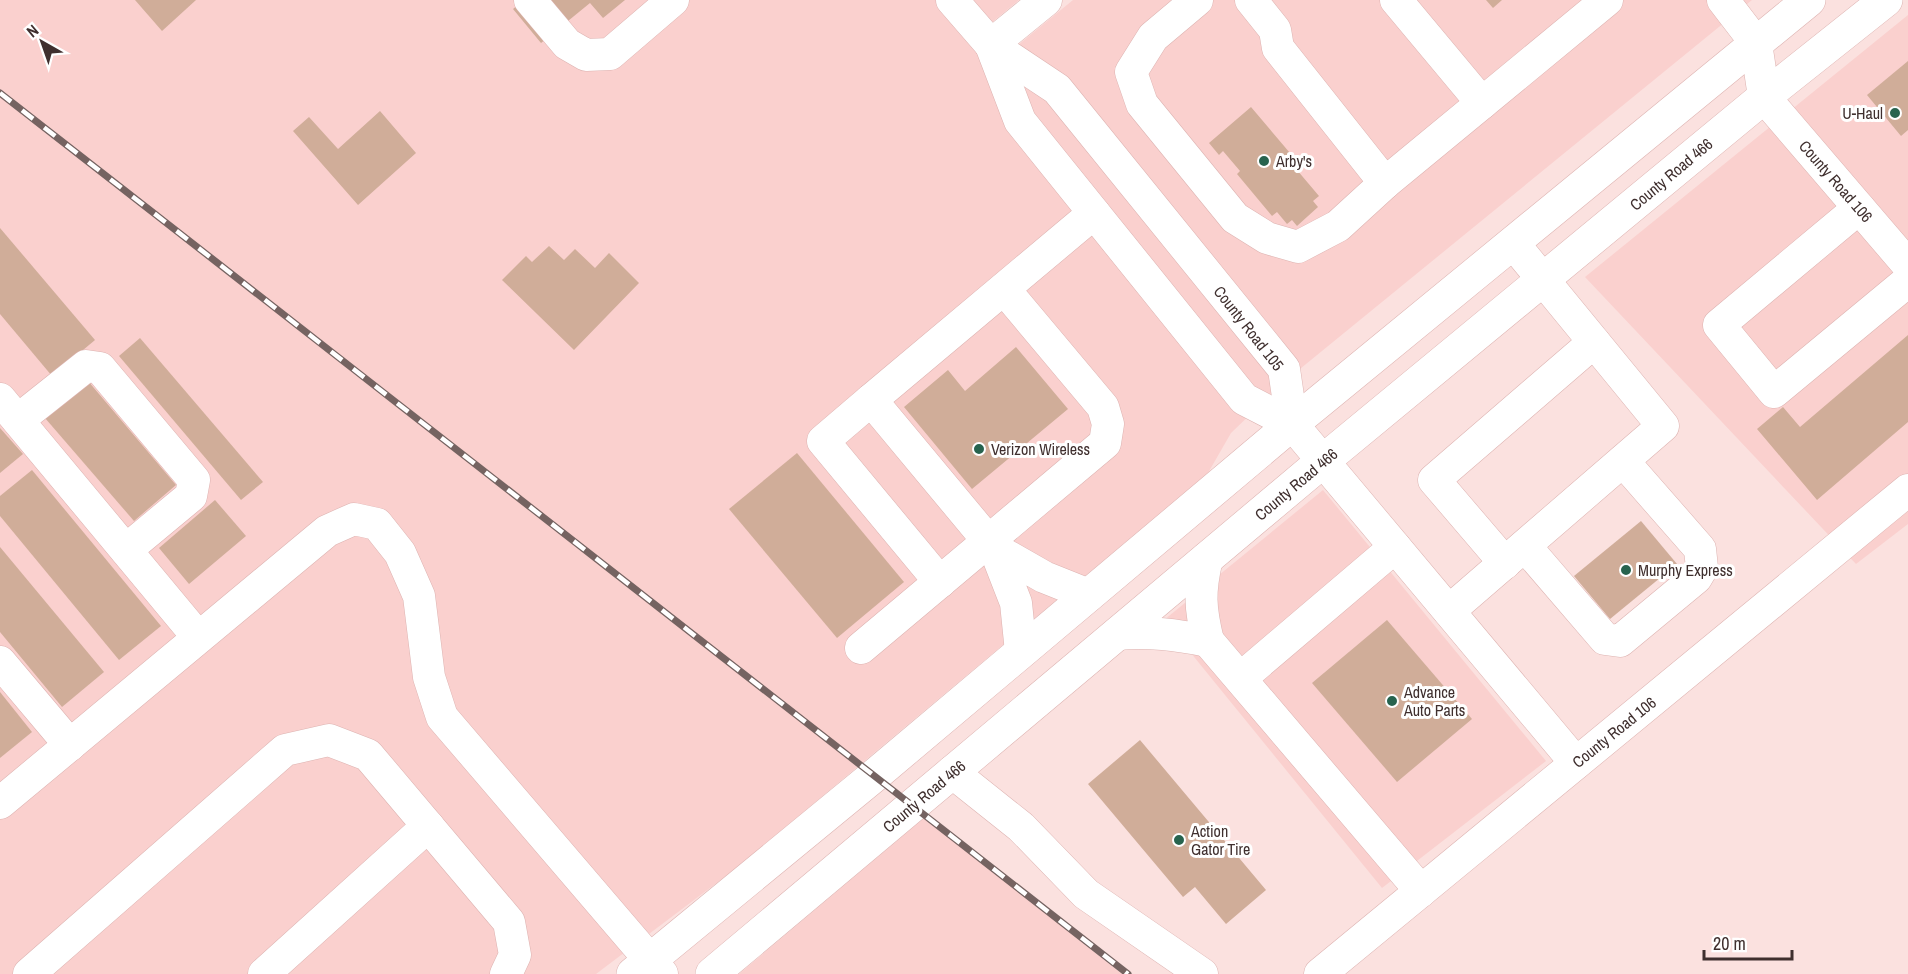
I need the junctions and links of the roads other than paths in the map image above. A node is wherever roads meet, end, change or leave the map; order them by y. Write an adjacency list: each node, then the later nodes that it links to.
1 (530, 0): 2 (street)
2 (673, 0)
3 (952, 0): 13 (street, County Road 105)
4 (1046, 0): 13 (street)
5 (1197, 0): 16 (street)
6 (1251, 0): 16 (street)
7 (1396, 0): 15 (street)
8 (1607, 0): 15 (street)
9 (1724, 0): 12 (street)
10 (1809, 0): 12 (main road)
11 (1886, 0): 14 (main road, County Road 466)
12 (1756, 43): 14 (street); 19 (main road)
13 (991, 45): 18 (street, County Road 105); 27 (street, County Road 105)
14 (1764, 98): 17 (street, County Road 106); 21 (main road, County Road 466)
15 (1482, 103): 16 (street)
16 (1385, 183)
17 (1859, 208): 20 (street, County Road 106); 22 (street)
18 (1094, 213): 23 (street); 27 (street, County Road 105)
19 (1513, 243): 21 (street); 27 (main road)
20 (1903, 248)
21 (1543, 280): 24 (street); 28 (main road, County Road 466)
22 (1908, 281)
23 (1004, 289): 25 (street); 31 (street)
24 (1594, 342): 29 (street); 34 (street)
25 (871, 400): 31 (street); 36 (street)
26 (9, 409): 33 (street); 33 (street)
27 (1292, 424): 28 (street); 37 (main road)
28 (1323, 461): 32 (street); 35 (main road, County Road 466)
29 (1623, 461): 34 (street); 34 (street)
30 (1908, 490): 47 (street, County Road 106)
31 (992, 545): 36 (street); 37 (street); 43 (street)
32 (1395, 547): 38 (street); 45 (street)
33 (126, 550): 40 (street)
34 (1515, 554): 38 (street)
35 (1208, 558): 39 (main road, County Road 466); 41 (street)
36 (940, 582): 42 (street)
37 (1089, 594): 43 (main road)
38 (1449, 611): 47 (street)
39 (1117, 634): 41 (street); 48 (main road, County Road 466)
40 (198, 637): 46 (street); 52 (street)
41 (1208, 641): 45 (street)
42 (861, 648)
43 (1021, 652): 52 (main road)
44 (0, 662): 46 (street)
45 (1241, 678): 51 (street)
46 (70, 745): 49 (street)
47 (1576, 763): 51 (street, County Road 106)
48 (952, 772): 56 (main road, County Road 466); 57 (street)
49 (0, 803)
50 (428, 826): 53 (street); 54 (street); 55 (street)
51 (1421, 891): 58 (street, County Road 106)
52 (648, 969)
53 (29, 974)
54 (264, 974)
55 (506, 974)
56 (711, 974)
57 (1202, 974)
58 (1320, 974)

